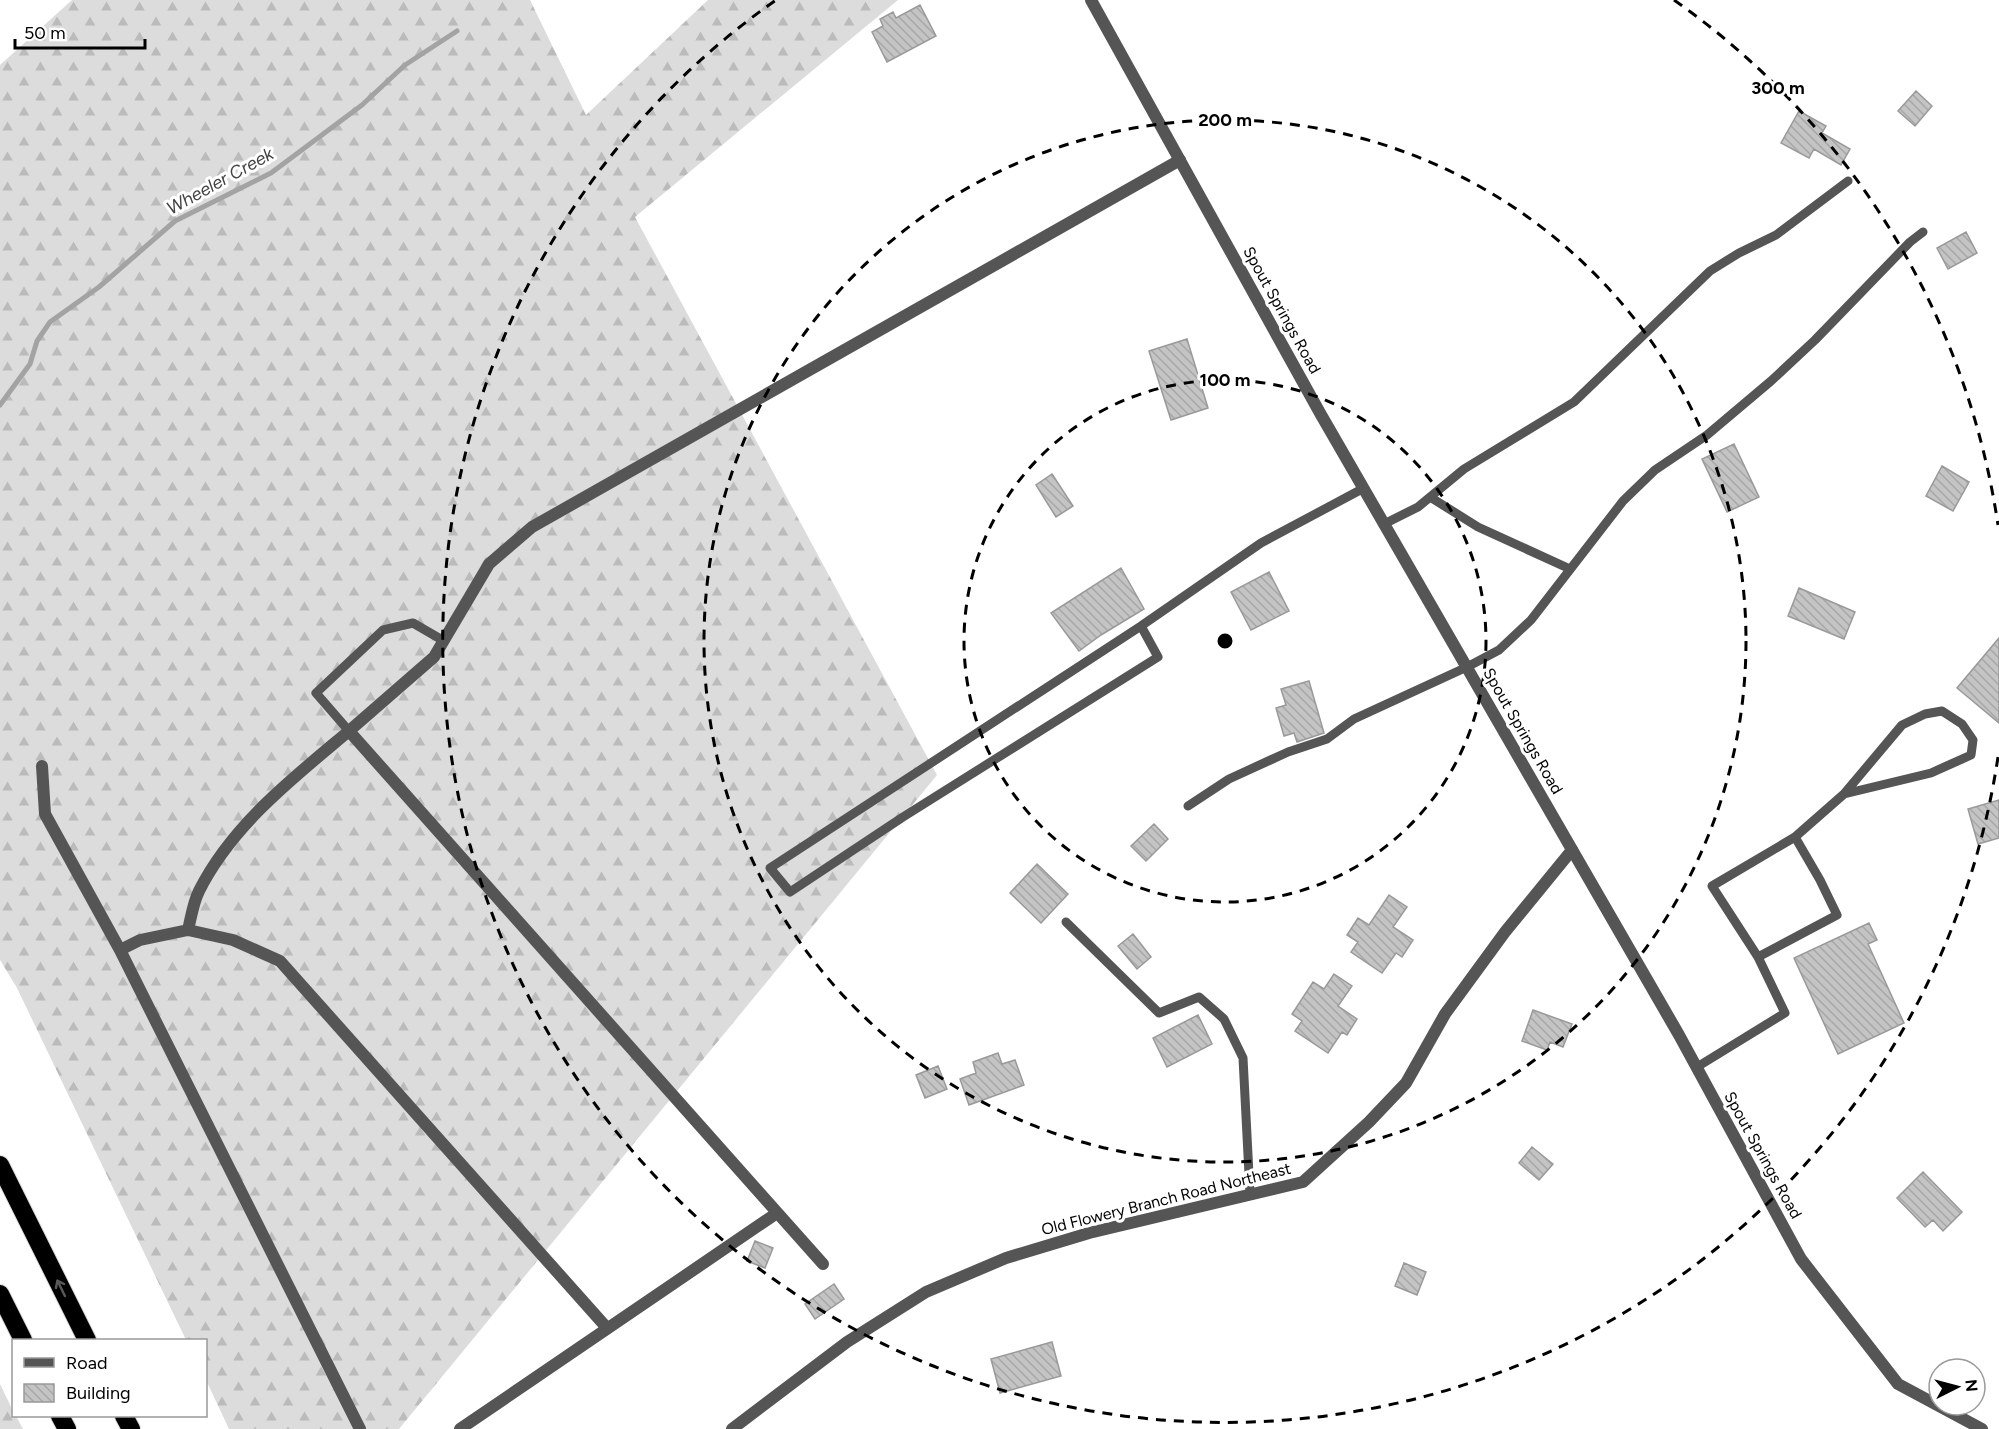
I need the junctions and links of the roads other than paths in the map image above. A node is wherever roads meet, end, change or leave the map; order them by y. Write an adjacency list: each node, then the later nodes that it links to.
1 (1091, 0): 2 (street, Spout Springs Road)
2 (1180, 160): 5 (street, Spout Springs Road); 10 (street)
3 (1848, 181): 6 (lane)
4 (1923, 232): 8 (lane)
5 (1364, 488): 7 (street, Spout Springs Road); 9 (lane)
6 (1431, 497): 7 (lane); 8 (lane)
7 (1384, 524): 11 (street, Spout Springs Road)
8 (1570, 569): 11 (lane)
9 (1141, 626): 9 (lane)
10 (444, 641): 12 (street); 12 (lane)
11 (1467, 667): 15 (lane); 17 (street, Spout Springs Road)
12 (349, 731): 19 (street); 25 (street)
13 (42, 766): 20 (street)
14 (1844, 794): 14 (lane); 16 (lane)
15 (1188, 806)
16 (1795, 837): 21 (lane); 21 (lane)
17 (1572, 850): 22 (street, Spout Springs Road); 24 (street, Old Flowery Branch Road Northeast)
18 (1066, 922): 24 (lane)
19 (188, 930): 20 (street); 28 (street)
20 (120, 950): 31 (street)
21 (1758, 957): 22 (lane)
22 (1697, 1067): 34 (street, Spout Springs Road)
23 (0, 1165): 30 (highway, one-way to 23)
24 (1250, 1194): 33 (street, Old Flowery Branch Road Northeast)
25 (777, 1213): 26 (street); 28 (street)
26 (823, 1264)
27 (0, 1294): 29 (highway)
28 (607, 1328): 32 (street)
29 (22, 1339)
30 (86, 1339)
31 (360, 1429)
32 (460, 1429)
33 (732, 1429)
34 (1982, 1429)

